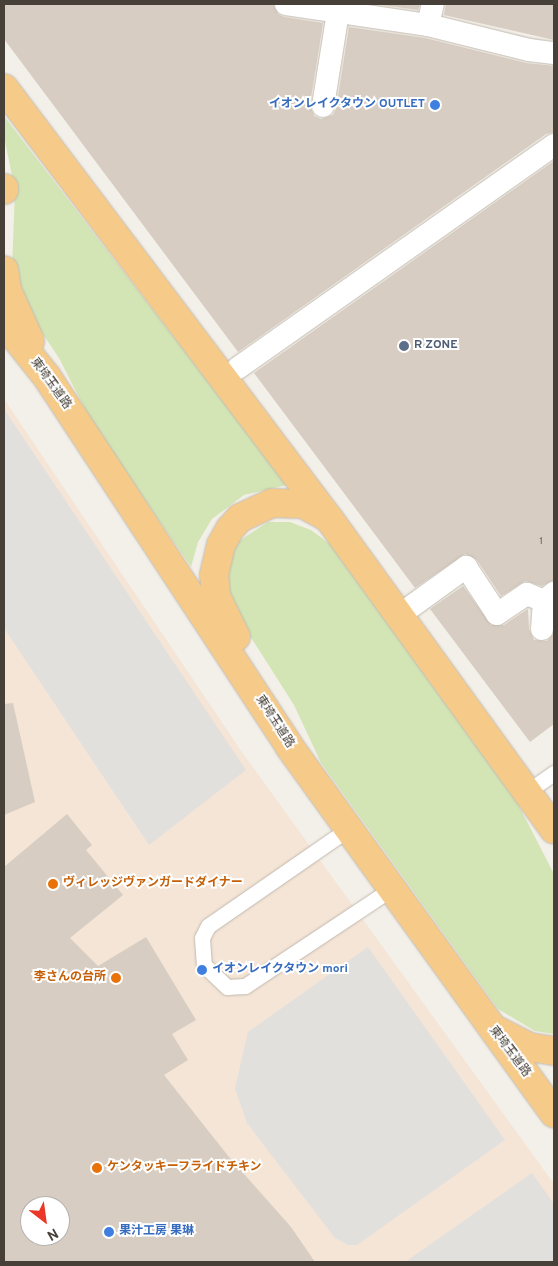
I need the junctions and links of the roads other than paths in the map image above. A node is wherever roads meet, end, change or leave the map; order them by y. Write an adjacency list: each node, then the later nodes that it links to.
1 (286, 4): 2 (street)
2 (338, 12): 3 (street); 6 (street)
3 (431, 14): 4 (street)
4 (554, 53)
5 (4, 88): 12 (highway)
6 (323, 106)
7 (554, 145): 10 (street)
8 (4, 270): 11 (highway)
9 (4, 323): 11 (highway, 東埼玉道路)
10 (238, 368)
11 (47, 377): 16 (highway, 東埼玉道路)
12 (330, 520): 16 (highway); 18 (highway)
13 (549, 597): 14 (street); 15 (street)
14 (412, 606)
15 (542, 629)
16 (289, 746): 20 (highway, 東埼玉道路)
17 (554, 773): 18 (lane)
18 (528, 791): 19 (highway)
19 (551, 826)
20 (348, 830): 21 (highway, 東埼玉道路); 21 (lane)
21 (391, 889): 22 (highway, 東埼玉道路)
22 (489, 1025): 23 (highway); 24 (highway, 東埼玉道路)
23 (554, 1051)
24 (554, 1114)

